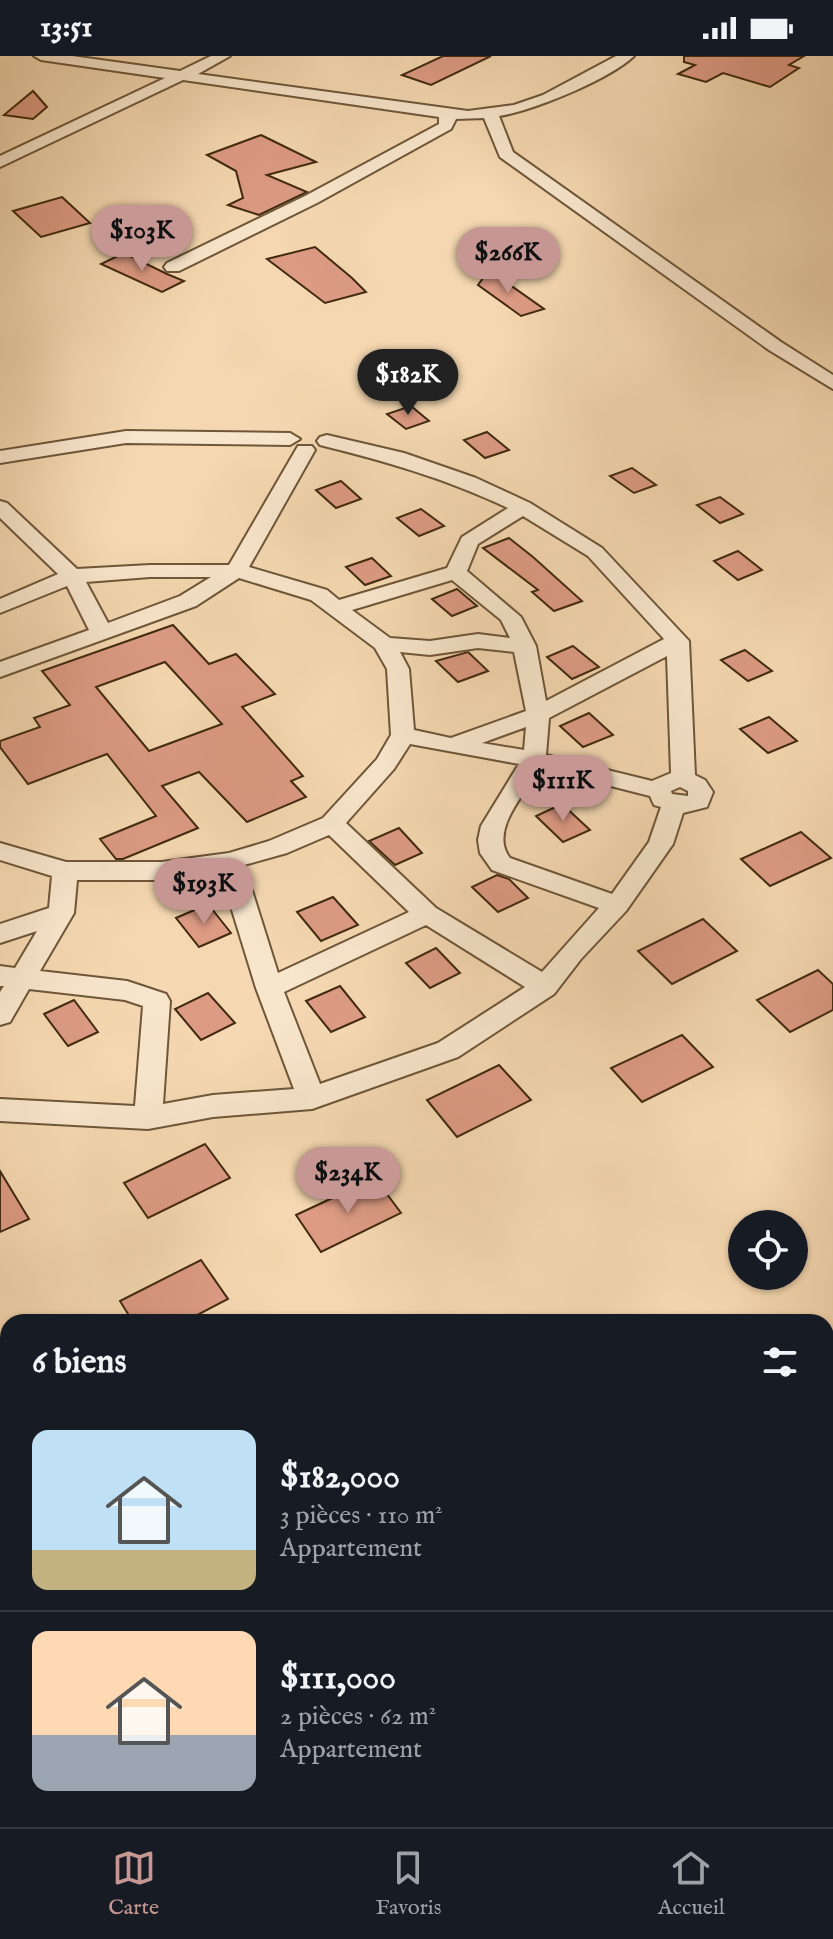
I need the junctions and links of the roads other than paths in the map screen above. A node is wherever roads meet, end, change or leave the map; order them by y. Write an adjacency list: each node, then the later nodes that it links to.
1 (41, 56): 4 (street)
2 (223, 56): 4 (street)
3 (627, 56): 6 (street)
4 (185, 76): 5 (street); 7 (street)
5 (445, 113): 6 (street); 8 (street)
6 (490, 113): 9 (street)
7 (0, 162)
8 (173, 267)
9 (833, 383)
10 (298, 444): 11 (street); 13 (street); 14 (street)
11 (0, 457)
12 (0, 507): 16 (street)
13 (523, 507): 15 (street); 22 (street)
14 (236, 571): 16 (street); 18 (street); 20 (street)
15 (456, 572): 18 (street); 19 (street)
16 (72, 576): 17 (street); 20 (street)
17 (0, 607)
18 (338, 607): 23 (street)
19 (510, 617): 21 (street); 24 (street)
20 (102, 633): 25 (street)
21 (478, 641): 23 (street); 24 (street)
22 (678, 641): 26 (street); 30 (street)
23 (384, 644): 27 (street)
24 (525, 646): 26 (street)
25 (0, 670)
26 (538, 715): 28 (street); 29 (street)
27 (403, 735): 28 (street); 31 (street)
28 (452, 746): 29 (street)
29 (533, 759): 30 (street); 35 (street)
30 (667, 798): 35 (street)
31 (332, 824): 33 (street); 37 (street)
32 (0, 851): 34 (street)
33 (230, 861): 34 (street); 41 (street)
34 (65, 871): 36 (street)
35 (617, 905): 40 (street)
36 (61, 913): 38 (street); 39 (street)
37 (427, 914): 40 (street); 41 (street)
38 (0, 934)
39 (10, 978): 42 (street); 45 (street)
40 (545, 987): 43 (street)
41 (269, 988): 43 (street)
42 (0, 1015)
43 (312, 1098): 45 (street)
44 (0, 1110): 45 (street)
45 (148, 1118)

